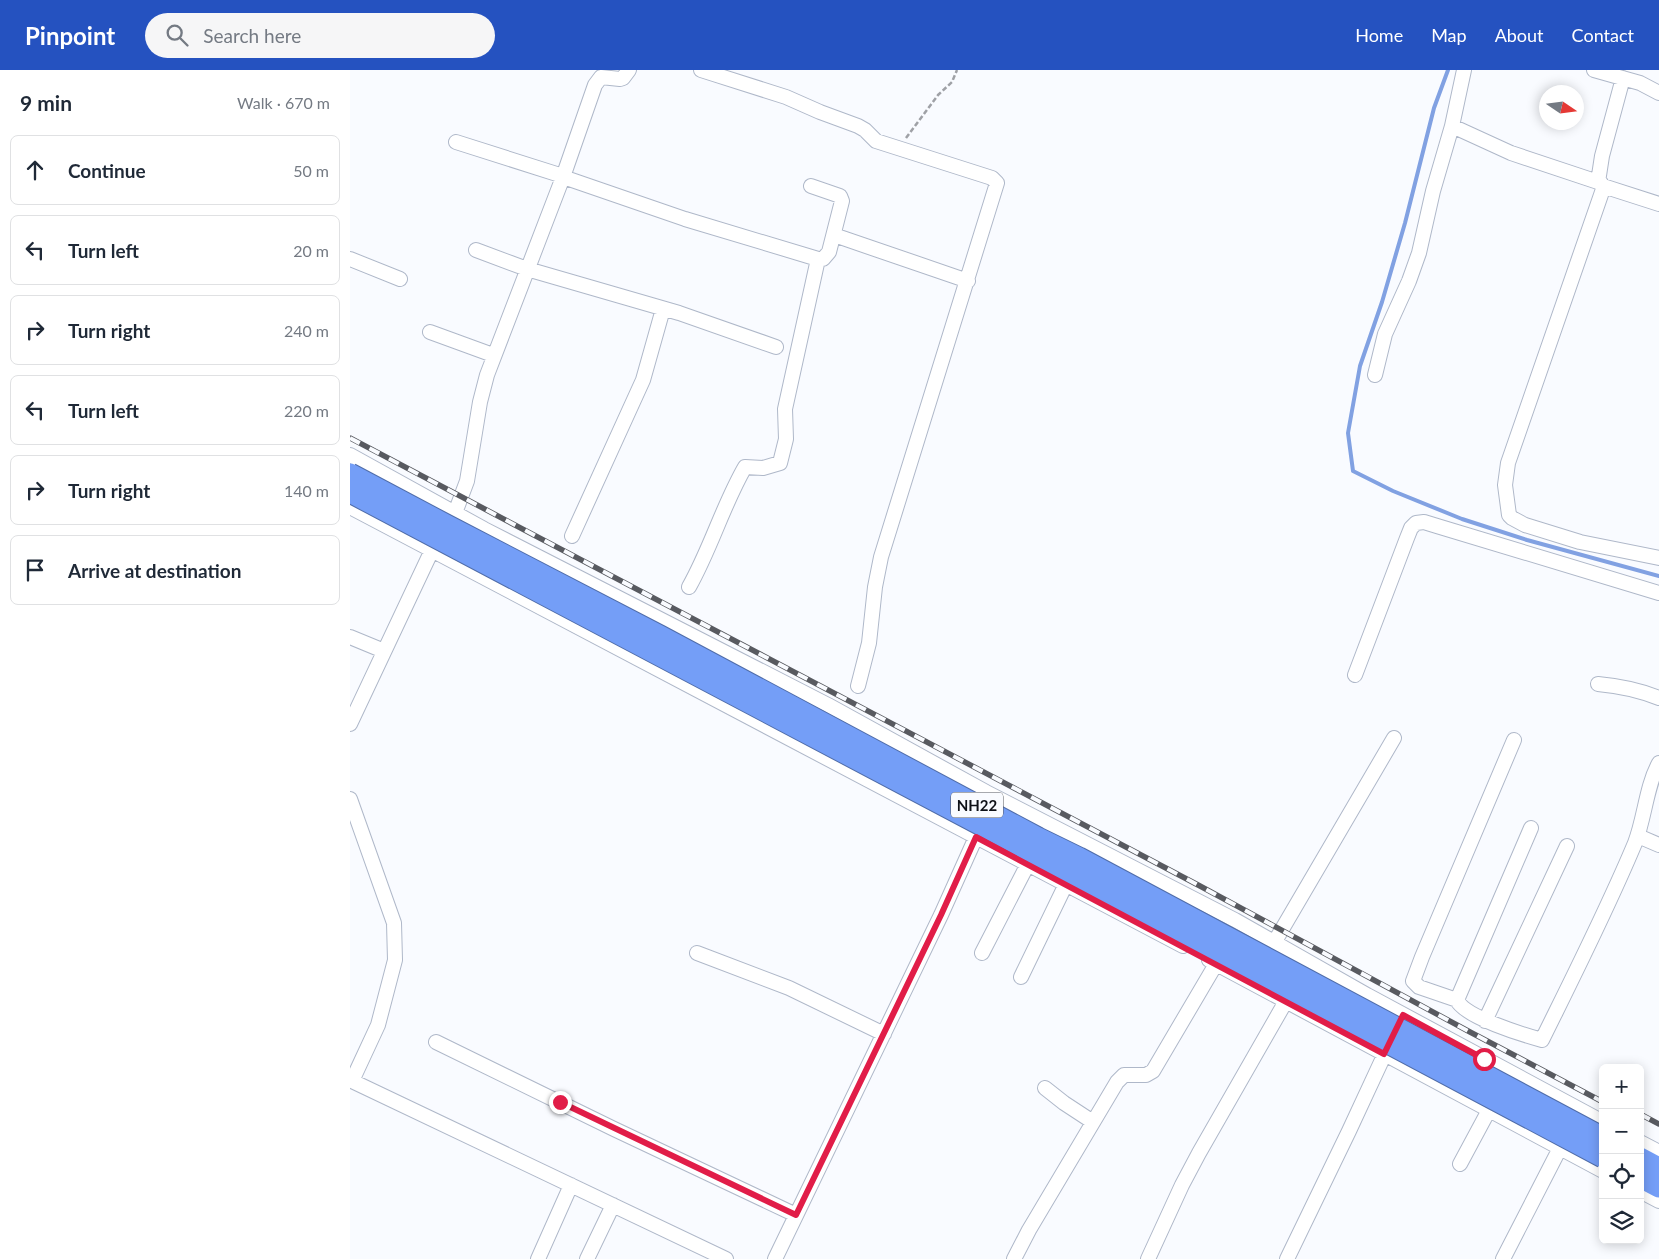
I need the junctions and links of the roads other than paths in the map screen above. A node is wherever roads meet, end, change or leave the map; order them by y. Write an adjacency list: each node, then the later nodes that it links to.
1 (629, 70): 9 (street)
2 (701, 70): 19 (street)
3 (1464, 70): 7 (street)
4 (1594, 70): 5 (street)
5 (1623, 78): 6 (street); 10 (street)
6 (1659, 93)
7 (1452, 126): 10 (street); 24 (street)
8 (456, 142): 9 (street)
9 (563, 176): 16 (street); 17 (street)
10 (1600, 184): 12 (street); 33 (street)
11 (811, 186): 13 (street)
12 (1659, 204)
13 (834, 235): 16 (street); 19 (street)
14 (476, 250): 17 (street)
15 (350, 259): 18 (street)
16 (818, 259): 35 (street)
17 (527, 269): 20 (street); 23 (street)
18 (400, 279)
19 (968, 281): 41 (street)
20 (663, 308): 22 (street); 30 (street)
21 (430, 332): 23 (street)
22 (776, 347)
23 (493, 355): 29 (street)
24 (1375, 376)
25 (350, 455): 29 (street)
26 (350, 474): 73 (highway, NH22, bridge)
27 (350, 492): 77 (highway, NH22, bridge)
28 (350, 507): 32 (street)
29 (455, 513): 31 (street)
30 (572, 536)
31 (509, 541): 34 (street); 48 (street)
32 (432, 550): 34 (street); 38 (street)
33 (1659, 558)
34 (489, 580): 51 (street)
35 (689, 586)
36 (1659, 593): 39 (street)
37 (350, 637): 38 (street)
38 (384, 651): 43 (street)
39 (1354, 675)
40 (1598, 684): 42 (street)
41 (858, 686)
42 (1659, 698)
43 (350, 724)
44 (1394, 738): 56 (street)
45 (1514, 740): 61 (street)
46 (1659, 763): 50 (street)
47 (350, 799): 68 (street)
48 (1048, 824): 54 (street); 56 (street)
49 (1531, 828): 61 (street)
50 (1638, 836): 52 (street); 64 (street)
51 (976, 837): 54 (street); 65 (street)
52 (1659, 845)
53 (1567, 846): 64 (street)
54 (1028, 865): 55 (street); 58 (street)
55 (1066, 884): 59 (street); 60 (street)
56 (1274, 943): 63 (street)
57 (697, 952): 65 (street)
58 (982, 953)
59 (1216, 964): 62 (street); 72 (street)
60 (1021, 976)
61 (1461, 990): 64 (street)
62 (1286, 1001): 67 (street); 94 (street)
63 (1403, 1015): 67 (street); 71 (street)
64 (1485, 1020)
65 (884, 1034): 88 (street)
66 (436, 1042): 88 (street)
67 (1384, 1054): 70 (street); 95 (street)
68 (351, 1084): 83 (street)
69 (1045, 1088): 72 (street)
70 (1489, 1110): 75 (street); 79 (street)
71 (1599, 1120)
72 (1093, 1122): 93 (street)
73 (1599, 1136)
74 (1644, 1144): 76 (street)
75 (1560, 1148): 80 (street); 96 (street)
76 (1659, 1152)
77 (1599, 1155)
78 (1644, 1160): 81 (highway)
79 (1460, 1164)
80 (1599, 1168)
81 (1659, 1168)
82 (1644, 1179): 84 (highway)
83 (571, 1185): 87 (street); 89 (street)
84 (1659, 1187)
85 (1644, 1192): 86 (street)
86 (1659, 1200)
87 (613, 1205): 90 (street); 91 (street)
88 (796, 1215): 92 (street)
89 (538, 1259)
90 (587, 1259)
91 (726, 1259)
92 (775, 1259)
93 (1014, 1259)
94 (1148, 1259)
95 (1287, 1259)
96 (1503, 1259)

